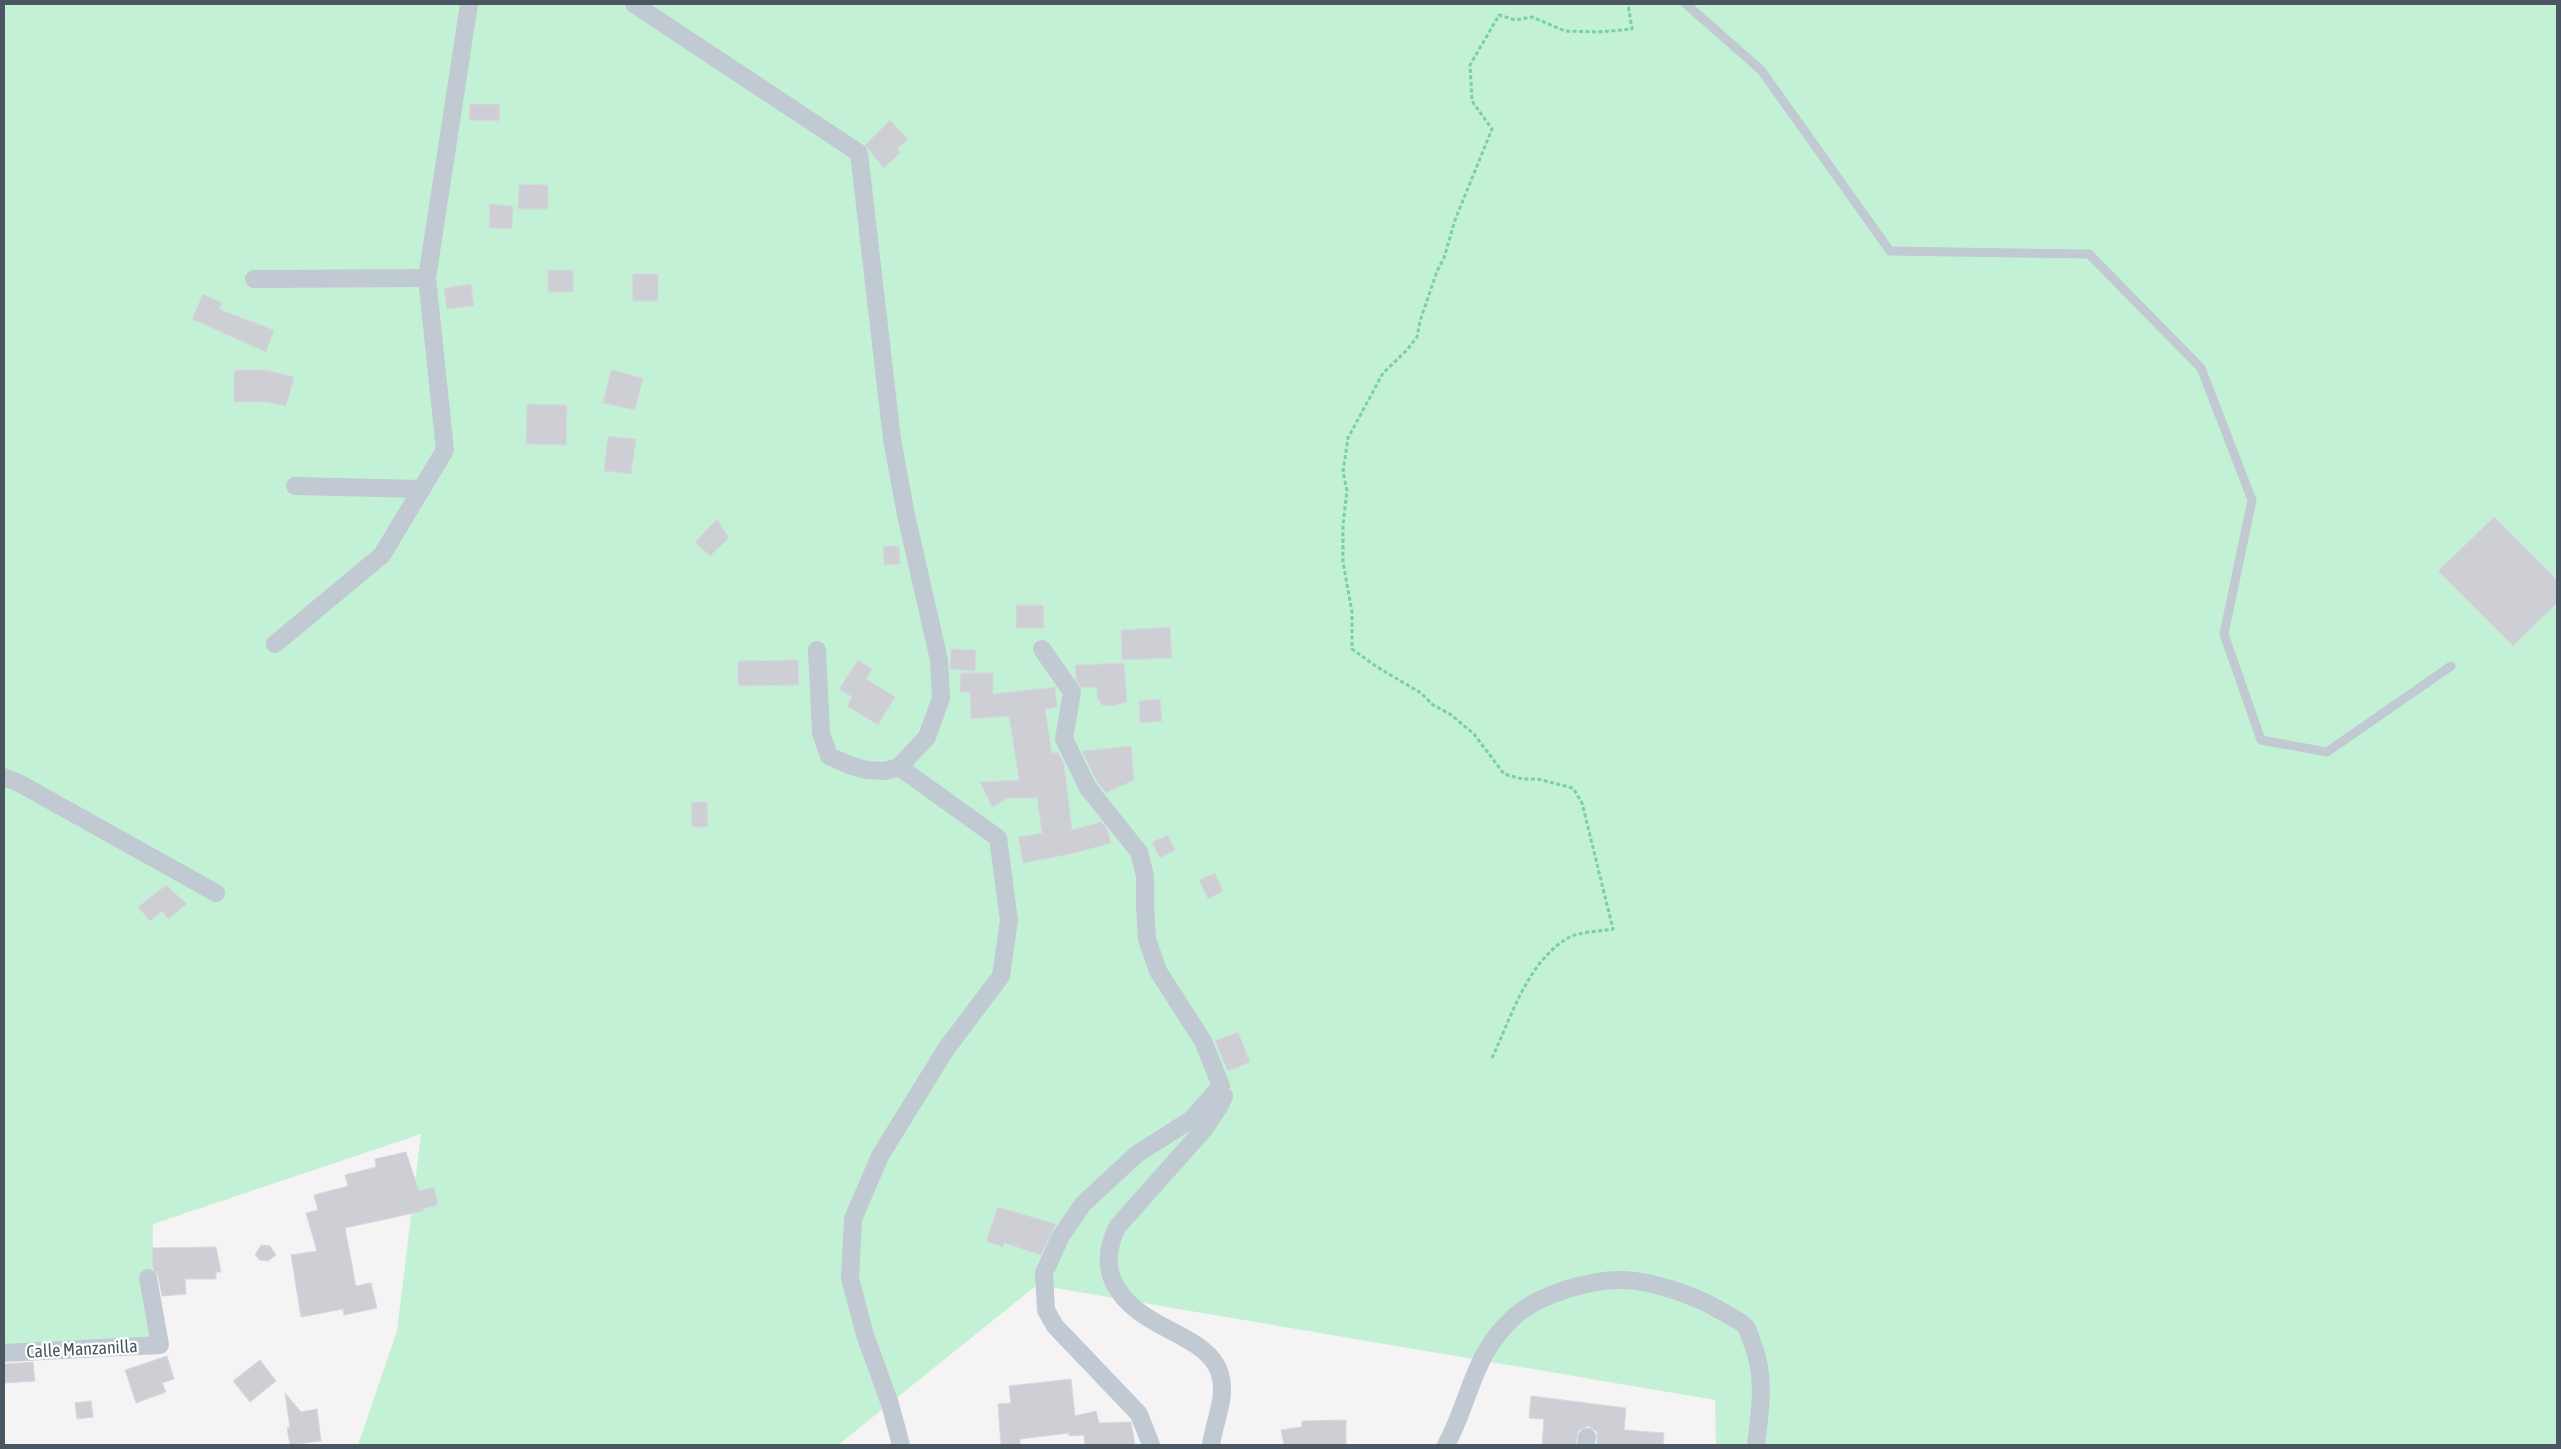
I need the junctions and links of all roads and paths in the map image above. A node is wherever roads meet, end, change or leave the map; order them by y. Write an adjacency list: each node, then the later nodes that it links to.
1 (469, 4): 5 (street)
2 (634, 4): 13 (street)
3 (1628, 4): 16 (path)
4 (1686, 4): 12 (lane)
5 (427, 278): 6 (street); 8 (street)
6 (254, 279)
7 (295, 486): 8 (street)
8 (422, 489): 9 (street)
9 (275, 644)
10 (1042, 649): 17 (street)
11 (817, 650): 13 (street)
12 (2451, 666)
13 (899, 767): 20 (street)
14 (4, 777): 15 (street)
15 (216, 893)
16 (1492, 1058)
17 (1222, 1086): 21 (street); 22 (street)
18 (148, 1278): 19 (street, Calle Manzanilla)
19 (4, 1353)
20 (901, 1445)
21 (1151, 1445)
22 (1211, 1445)
23 (1446, 1445): 24 (street)
24 (1756, 1445)

